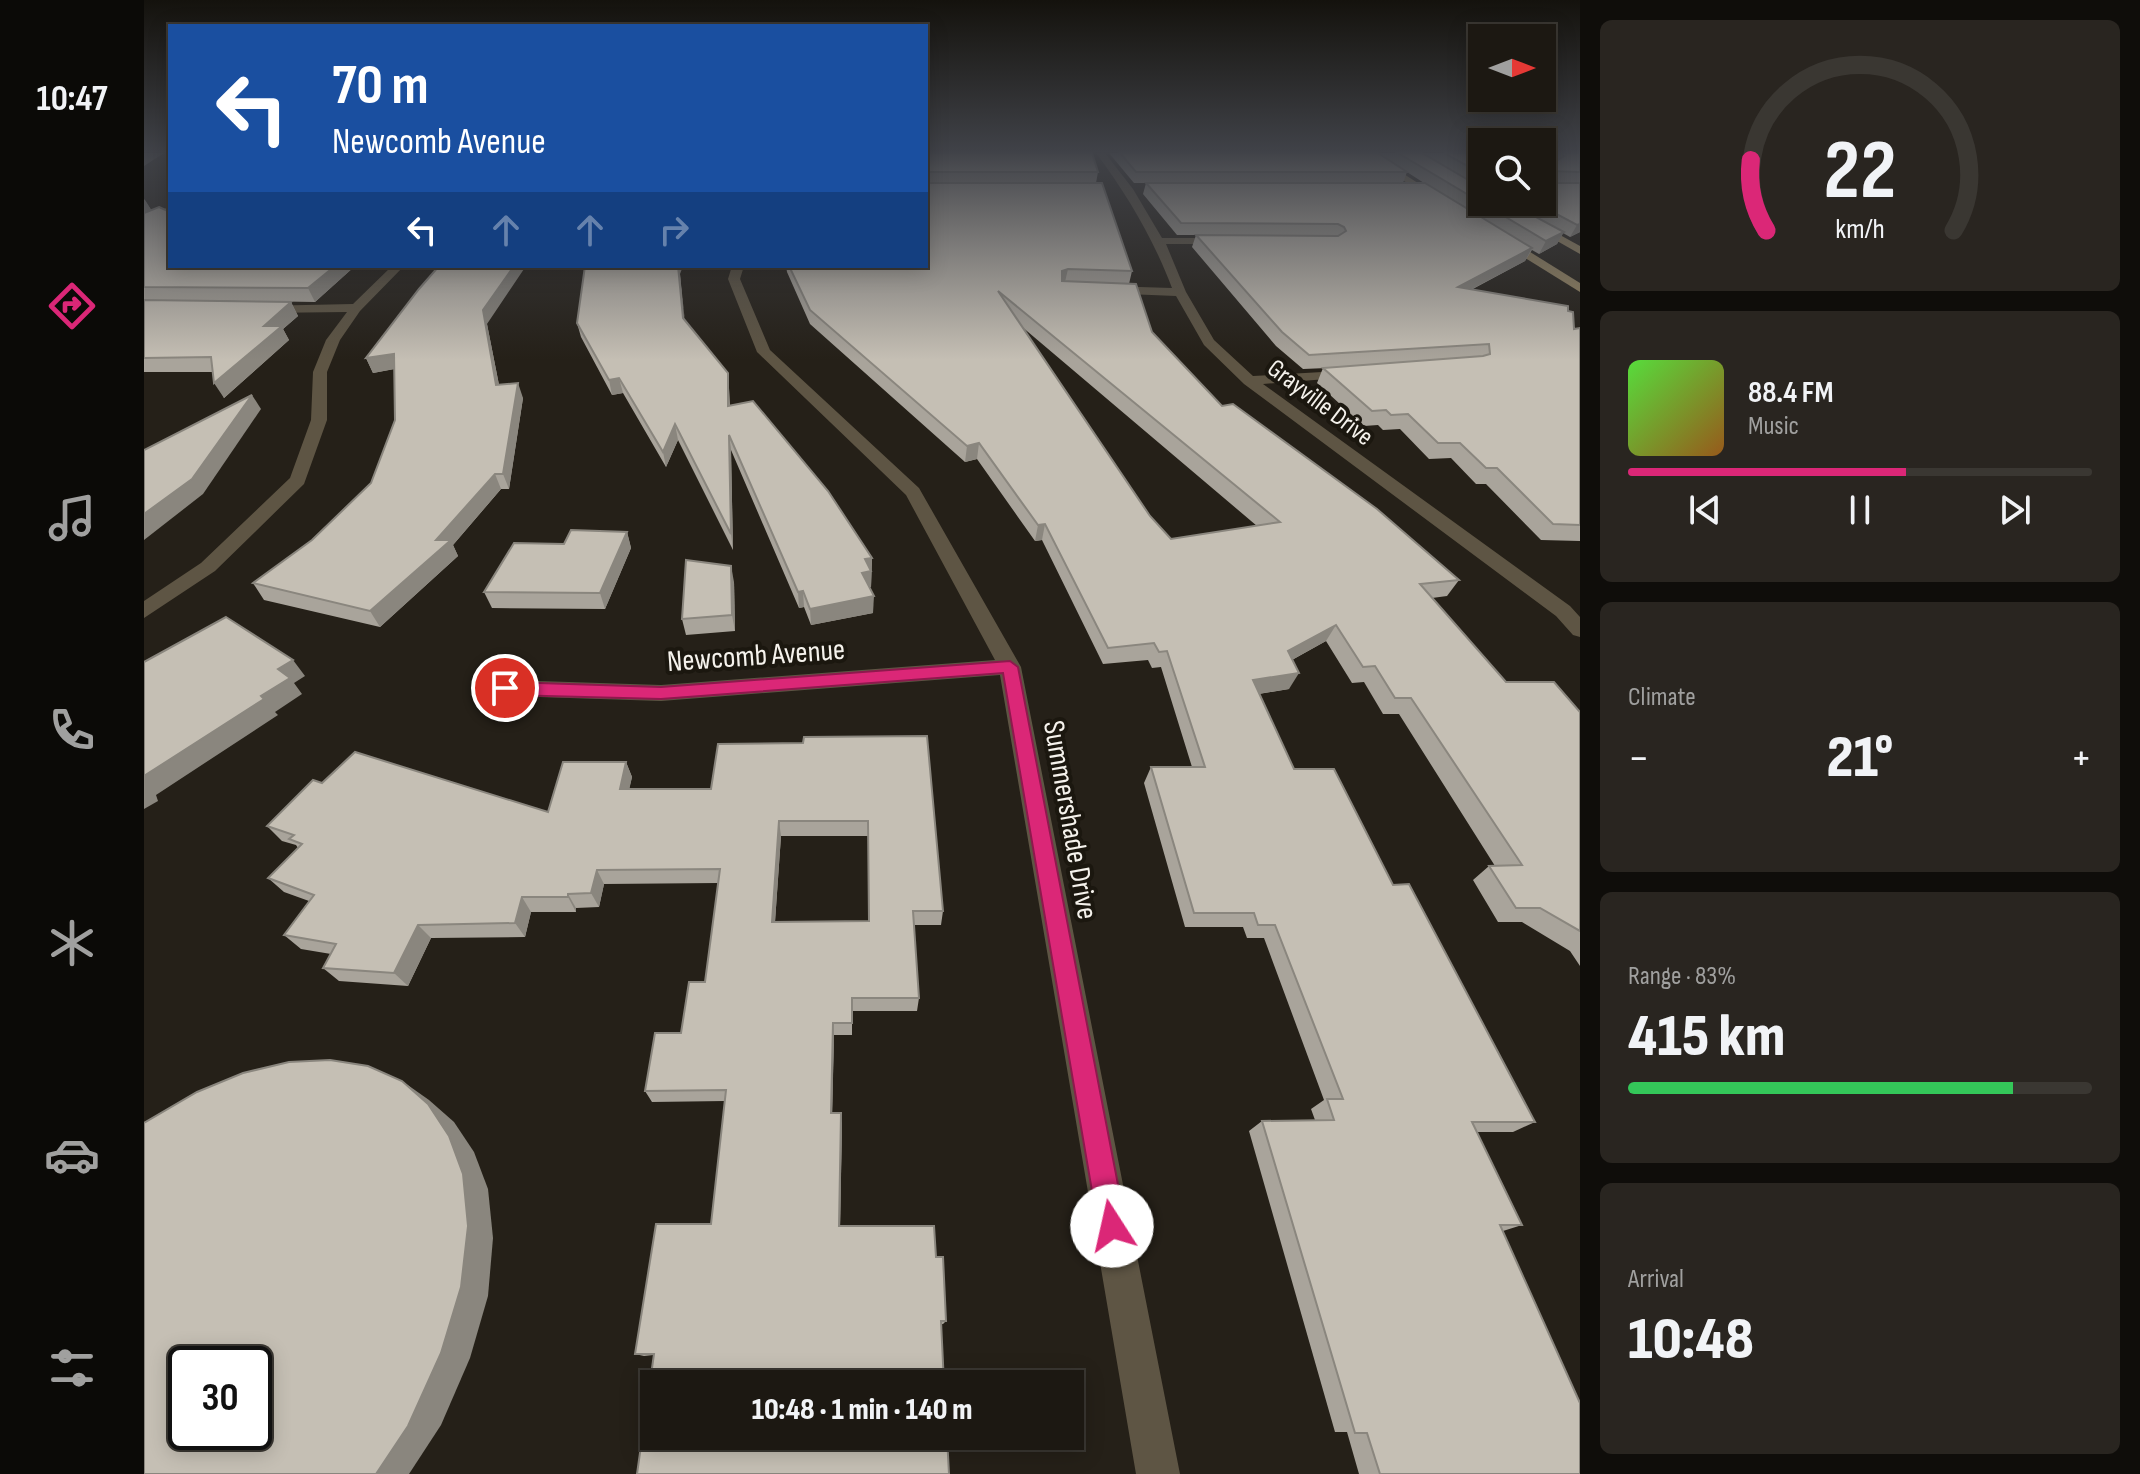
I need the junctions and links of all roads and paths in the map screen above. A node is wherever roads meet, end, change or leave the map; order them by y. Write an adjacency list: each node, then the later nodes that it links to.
1 (1148, 222): 4 (street, Grayville Drive)
2 (1528, 222): 6 (main road)
3 (1489, 231): 9 (main road)
4 (1159, 241): 5 (street); 11 (street, Grayville Drive)
5 (1238, 241)
6 (1580, 251)
7 (396, 268): 12 (street)
8 (737, 268): 19 (street, Summershade Drive)
9 (1580, 288)
10 (1094, 289): 11 (street)
11 (1180, 292): 15 (street, Grayville Drive)
12 (356, 308): 13 (street); 16 (street)
13 (244, 310)
14 (1369, 372): 15 (street)
15 (1249, 381): 17 (street, Grayville Drive)
16 (144, 611)
17 (1571, 611): 18 (street, Grayville Drive)
18 (1580, 630)
19 (1010, 667): 20 (street, Newcomb Avenue); 21 (street, Summershade Drive)
20 (505, 688)
21 (1158, 1474)

